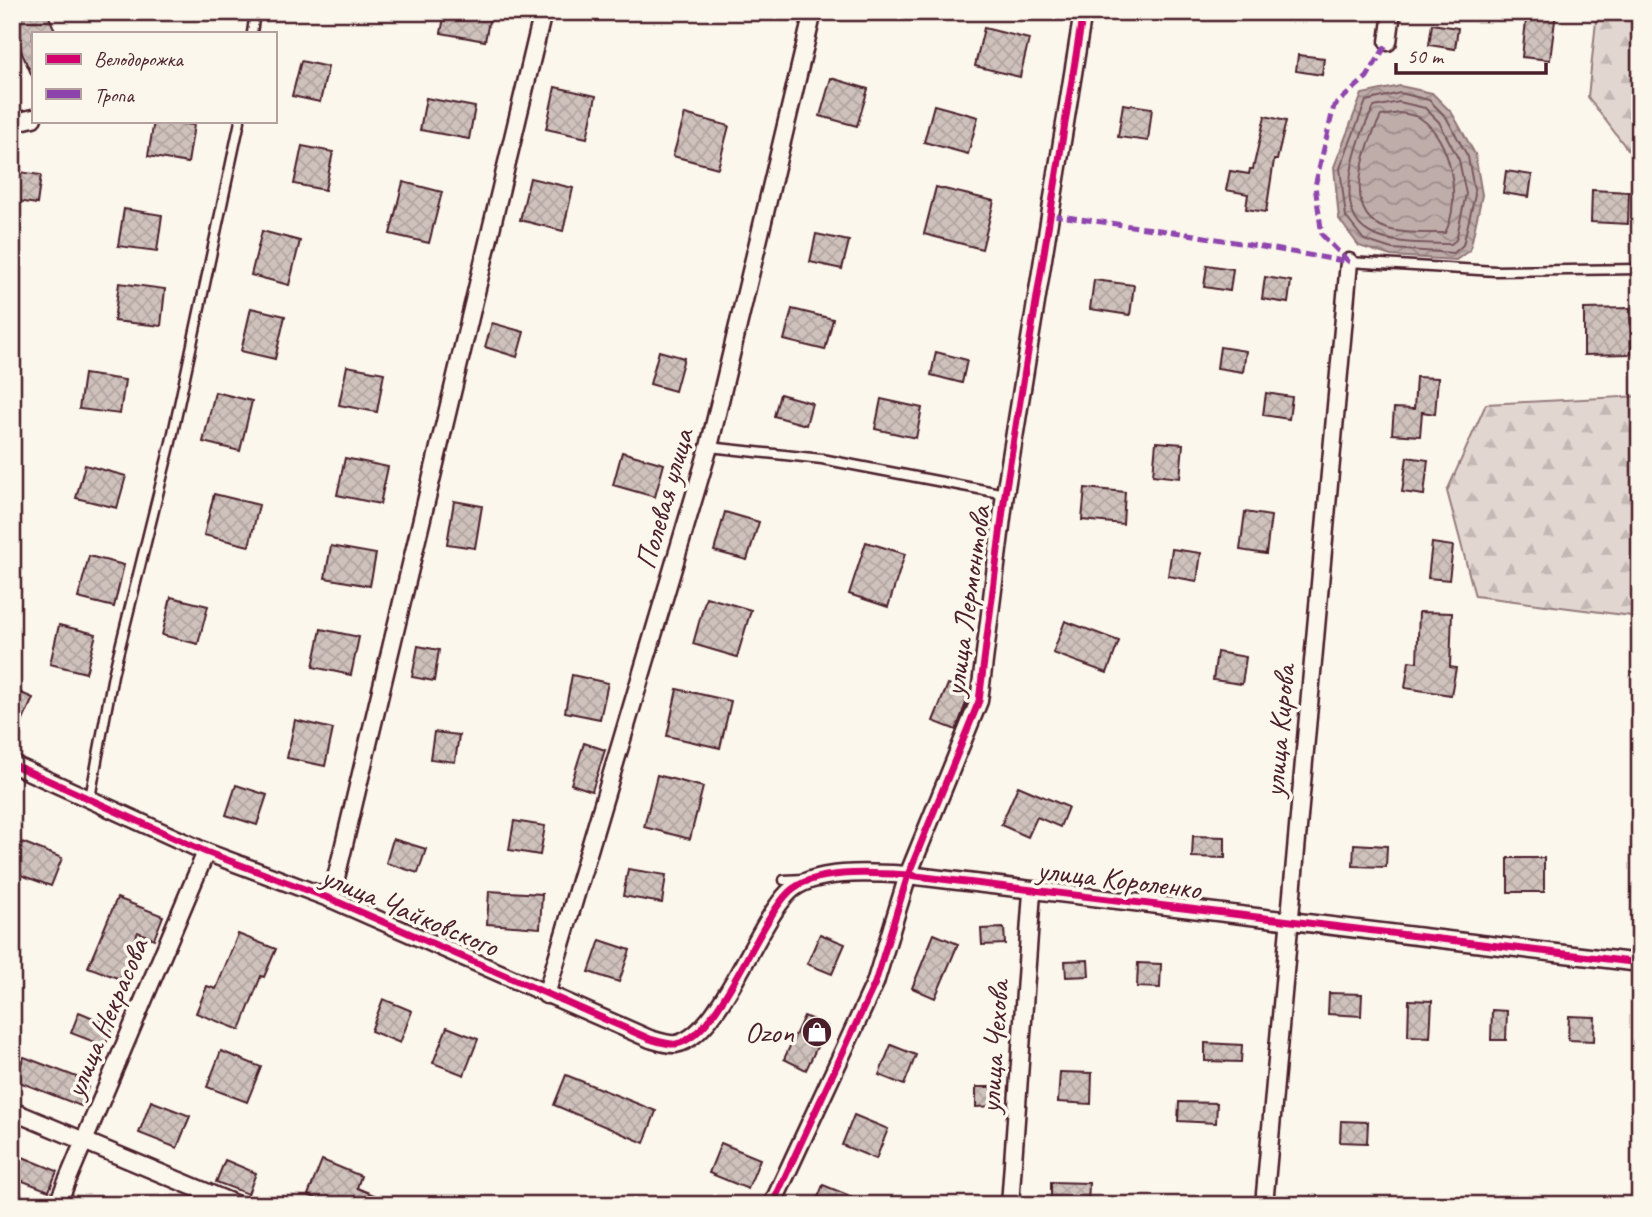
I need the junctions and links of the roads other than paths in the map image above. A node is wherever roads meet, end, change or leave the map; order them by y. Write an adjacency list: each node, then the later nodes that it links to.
1 (255, 12): 6 (lane)
2 (543, 12): 22 (street)
3 (813, 12): 13 (street, Полевая улица)
4 (1083, 12): 14 (street, улица Лермонтова)
5 (1392, 12): 7 (street)
6 (252, 32)
7 (1388, 42)
8 (32, 118): 10 (street)
9 (240, 122): 16 (lane)
10 (12, 123)
11 (1349, 262): 12 (lane); 23 (street, улица Кирова)
12 (1640, 269)
13 (709, 447): 14 (lane); 25 (street, Полевая улица)
14 (1005, 494): 18 (street, улица Лермонтова)
15 (12, 764): 16 (street, улица Чайковского)
16 (90, 798): 17 (street, улица Чайковского)
17 (206, 852): 22 (street, улица Чайковского); 28 (street, улица Некрасова)
18 (908, 875): 19 (street, улица Короленко); 21 (street, улица Короленко); 31 (street, улица Лермонтова)
19 (824, 876): 20 (lane); 26 (street, улица Короленко)
20 (784, 880)
21 (1032, 892): 23 (street, улица Короленко); 32 (street, улица Чехова)
22 (331, 899): 25 (street, улица Чайковского)
23 (1290, 922): 24 (street, улица Короленко); 33 (street, улица Кирова)
24 (1640, 963)
25 (546, 995): 26 (street, улица Чайковского)
26 (676, 1044)
27 (12, 1111): 28 (street)
28 (84, 1140): 29 (street, улица Некрасова); 30 (street)
29 (57, 1205)
30 (237, 1205)
31 (772, 1205)
32 (1010, 1205)
33 (1264, 1205)

